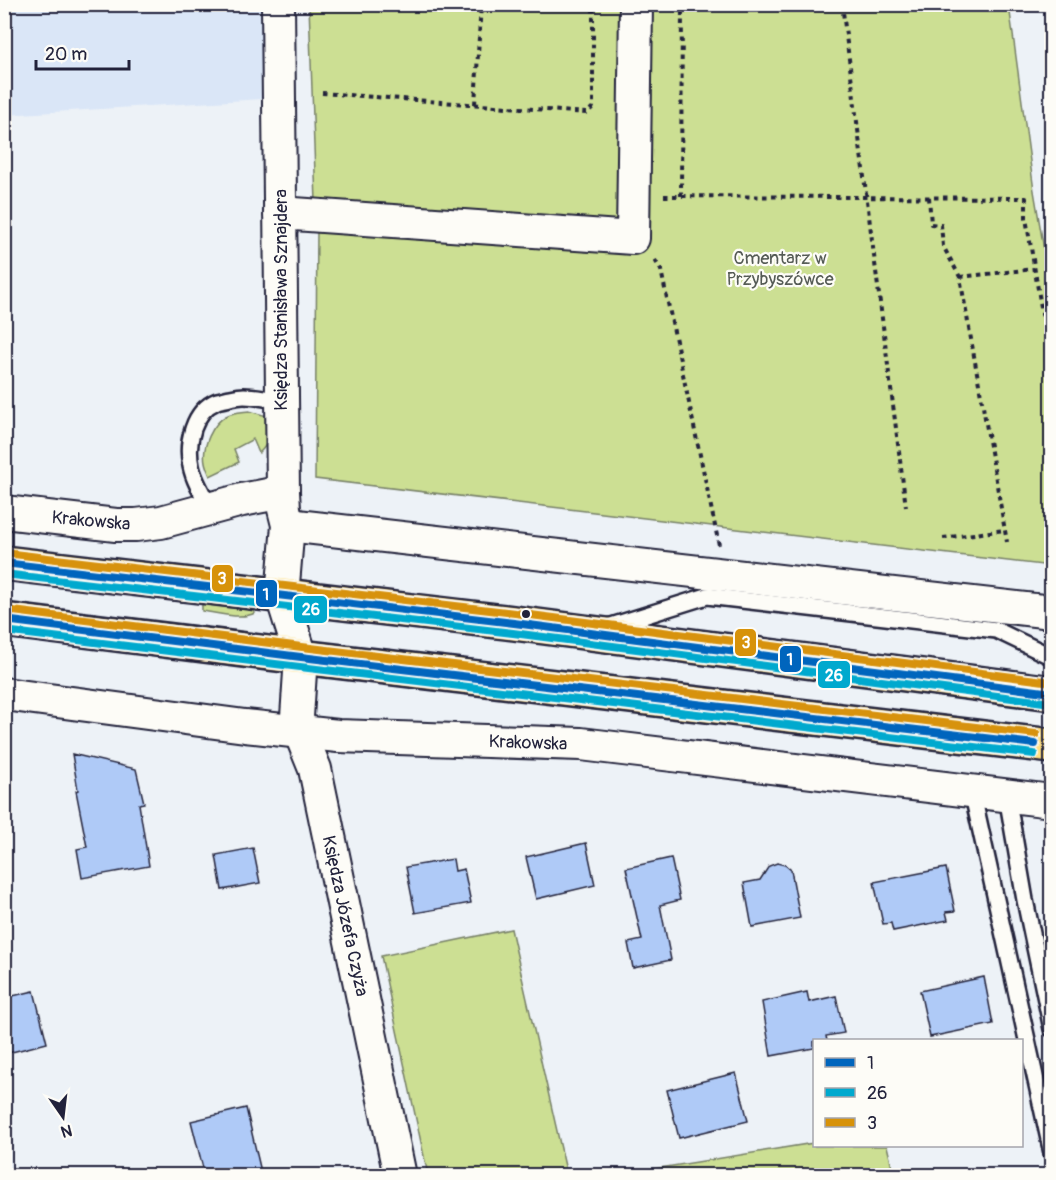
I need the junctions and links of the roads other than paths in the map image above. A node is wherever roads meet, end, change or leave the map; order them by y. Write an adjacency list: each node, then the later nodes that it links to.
1 (278, 4): 3 (street, Księdza Stanisława Sznajdera)
2 (636, 4): 3 (street)
3 (280, 213): 4 (street, Księdza Stanisława Sznajdera)
4 (281, 401): 5 (street, Księdza Stanisława Sznajdera); 6 (lane)
5 (283, 492): 6 (street, Krakowska); 8 (street, Księdza Stanisława Sznajdera)
6 (211, 508): 7 (street, Krakowska)
7 (4, 512)
8 (288, 525): 10 (street, Księdza Stanisława Sznajdera); 11 (street)
9 (4, 563): 10 (main road)
10 (282, 596): 15 (main road); 16 (street)
11 (936, 599): 12 (street); 14 (lane)
12 (1052, 612)
13 (4, 620): 16 (main road)
14 (996, 630): 15 (lane); 17 (lane)
15 (589, 633): 18 (main road)
16 (301, 657): 20 (street, Księdza Józefa Czyża); 21 (main road)
17 (1052, 657)
18 (1052, 693)
19 (4, 694): 20 (street, Krakowska)
20 (300, 732): 22 (street, Krakowska); 27 (street, Księdza Józefa Czyża)
21 (1052, 746)
22 (972, 791): 23 (street, Krakowska); 26 (lane)
23 (1007, 796): 24 (street, Krakowska); 25 (lane)
24 (1052, 801)
25 (1052, 1029)
26 (1052, 1154)
27 (400, 1176)

